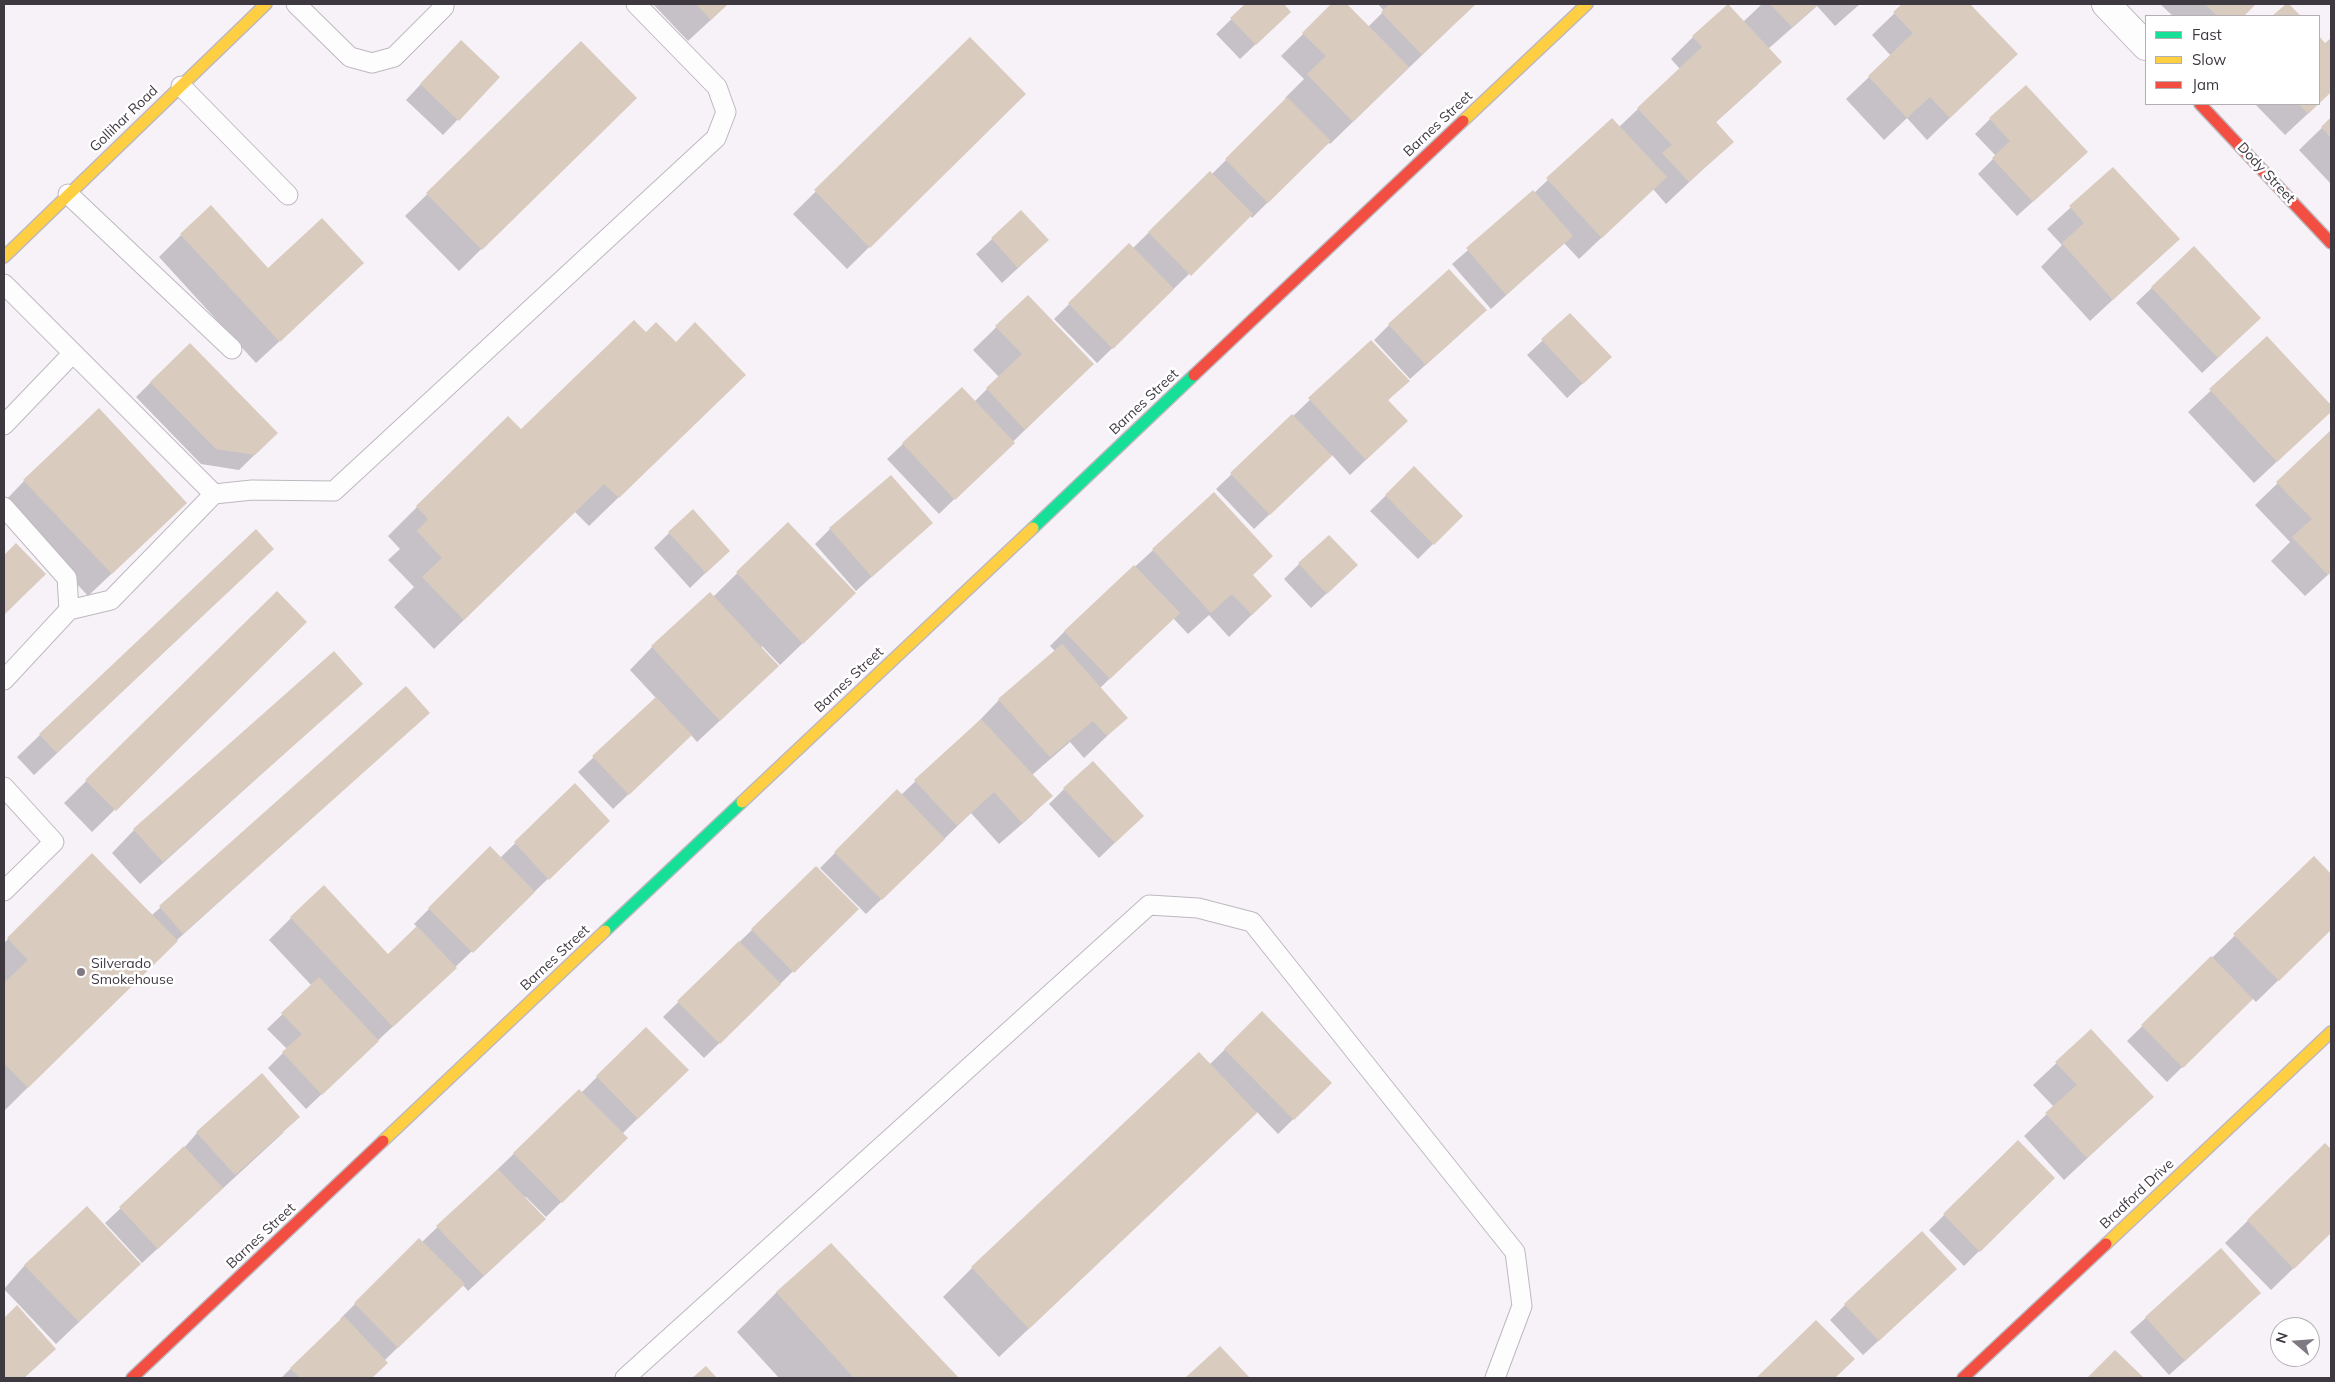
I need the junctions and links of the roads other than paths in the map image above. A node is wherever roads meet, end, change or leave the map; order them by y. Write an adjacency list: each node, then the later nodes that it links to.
1 (266, 4): 8 (street, Gollihar Road)
2 (296, 4): 3 (lane)
3 (444, 4)
4 (636, 4): 18 (lane)
5 (1587, 4): 25 (street, Barnes Street)
6 (2106, 4): 7 (street)
7 (2145, 45)
8 (181, 86): 10 (street, Gollihar Road); 11 (lane)
9 (2201, 105): 12 (street, Dody Street)
10 (68, 194): 13 (street, Gollihar Road); 15 (lane)
11 (288, 195)
12 (2331, 243)
13 (4, 257)
14 (4, 284): 16 (lane)
15 (232, 349)
16 (73, 353): 17 (lane); 18 (lane)
17 (4, 425)
18 (214, 494): 20 (lane)
19 (4, 507): 20 (lane)
20 (69, 610): 21 (lane)
21 (4, 680)
22 (4, 787): 23 (lane)
23 (4, 891)
24 (2331, 1032): 28 (street, Bradford Drive)
25 (132, 1378)
26 (625, 1378): 27 (lane)
27 (1494, 1378)
28 (1963, 1378)

